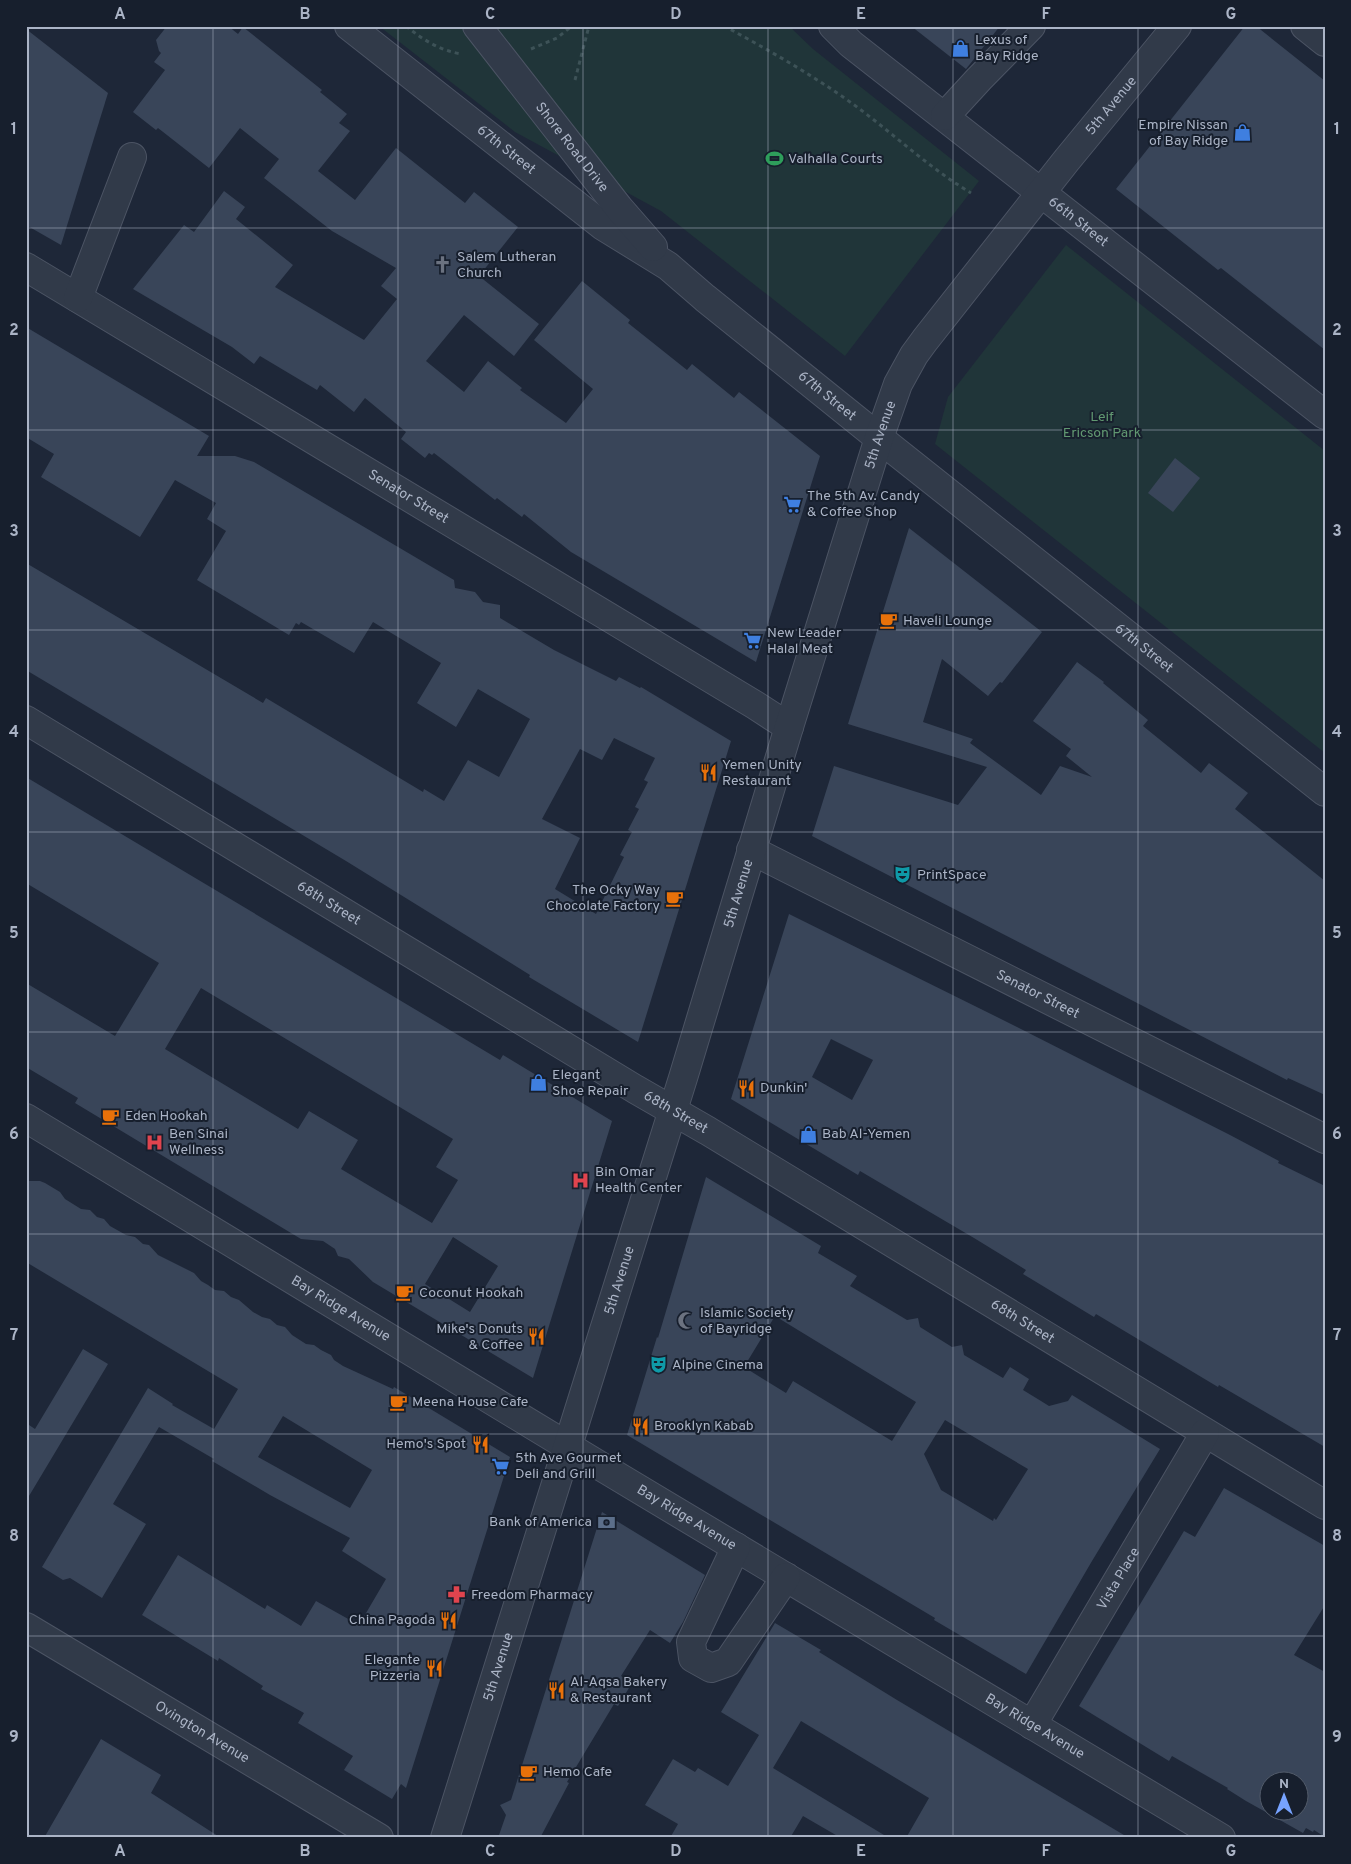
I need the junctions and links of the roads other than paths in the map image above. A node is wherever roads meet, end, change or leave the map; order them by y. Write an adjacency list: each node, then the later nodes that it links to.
1 (349, 26): 12 (street, 67th Street)
2 (477, 26): 12 (street, Shore Road Drive)
3 (816, 26): 7 (street)
4 (1031, 26): 9 (street)
5 (1177, 26): 11 (street, 5th Avenue)
6 (1304, 26): 8 (street)
7 (842, 35): 9 (street, 66th Street)
8 (1325, 42)
9 (945, 116): 11 (street, 66th Street)
10 (132, 157): 14 (street)
11 (1042, 192): 15 (street, 66th Street); 16 (street, 5th Avenue)
12 (668, 266): 16 (street, 67th Street)
13 (26, 267): 14 (street, Senator Street)
14 (78, 298): 18 (street, Senator Street)
15 (1325, 415)
16 (879, 438): 18 (street, 5th Avenue); 19 (street, 67th Street)
17 (26, 720): 21 (street, 68th Street)
18 (789, 727): 20 (street, 5th Avenue)
19 (1325, 792)
20 (751, 850): 21 (street, 5th Avenue); 23 (street, Senator Street)
21 (673, 1110): 24 (street, 68th Street); 25 (street, 5th Avenue)
22 (26, 1118): 25 (street, Bay Ridge Avenue)
23 (1325, 1139)
24 (1205, 1433): 26 (street, 68th Street); 30 (street, Vista Place)
25 (567, 1445): 27 (street, Bay Ridge Avenue); 32 (street, 5th Avenue)
26 (1325, 1505)
27 (736, 1547): 28 (street, Bay Ridge Avenue); 28 (street)
28 (786, 1577): 30 (street, Bay Ridge Avenue)
29 (26, 1627): 31 (street, Ovington Avenue)
30 (1032, 1725): 33 (street, Bay Ridge Avenue)
31 (379, 1838)
32 (445, 1838)
33 (1221, 1838)

